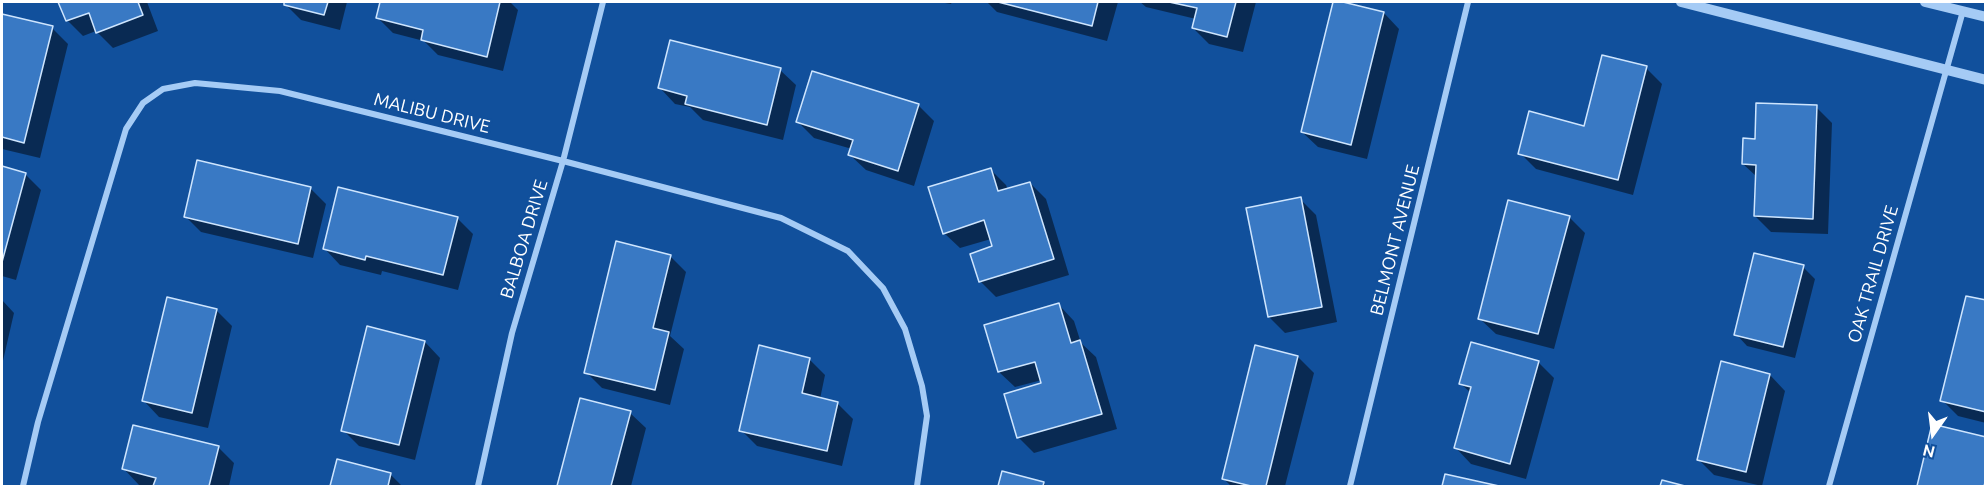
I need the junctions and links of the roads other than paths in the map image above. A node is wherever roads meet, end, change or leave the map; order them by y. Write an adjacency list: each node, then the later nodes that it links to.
1 (603, 2): 9 (street, BALBOA DRIVE)
2 (1468, 2): 13 (street, BELMONT AVENUE)
3 (1681, 2): 7 (street)
4 (1925, 2): 5 (street)
5 (1963, 11): 6 (street); 7 (street, OAK TRAIL DRIVE)
6 (1986, 17)
7 (1947, 70): 8 (street); 14 (street, OAK TRAIL DRIVE)
8 (1986, 80)
9 (563, 161): 10 (street, MALIBU DRIVE); 11 (street, BALBOA DRIVE); 12 (street, MALIBU DRIVE)
10 (23, 486)
11 (478, 486)
12 (917, 486)
13 (1350, 486)
14 (1829, 486)

